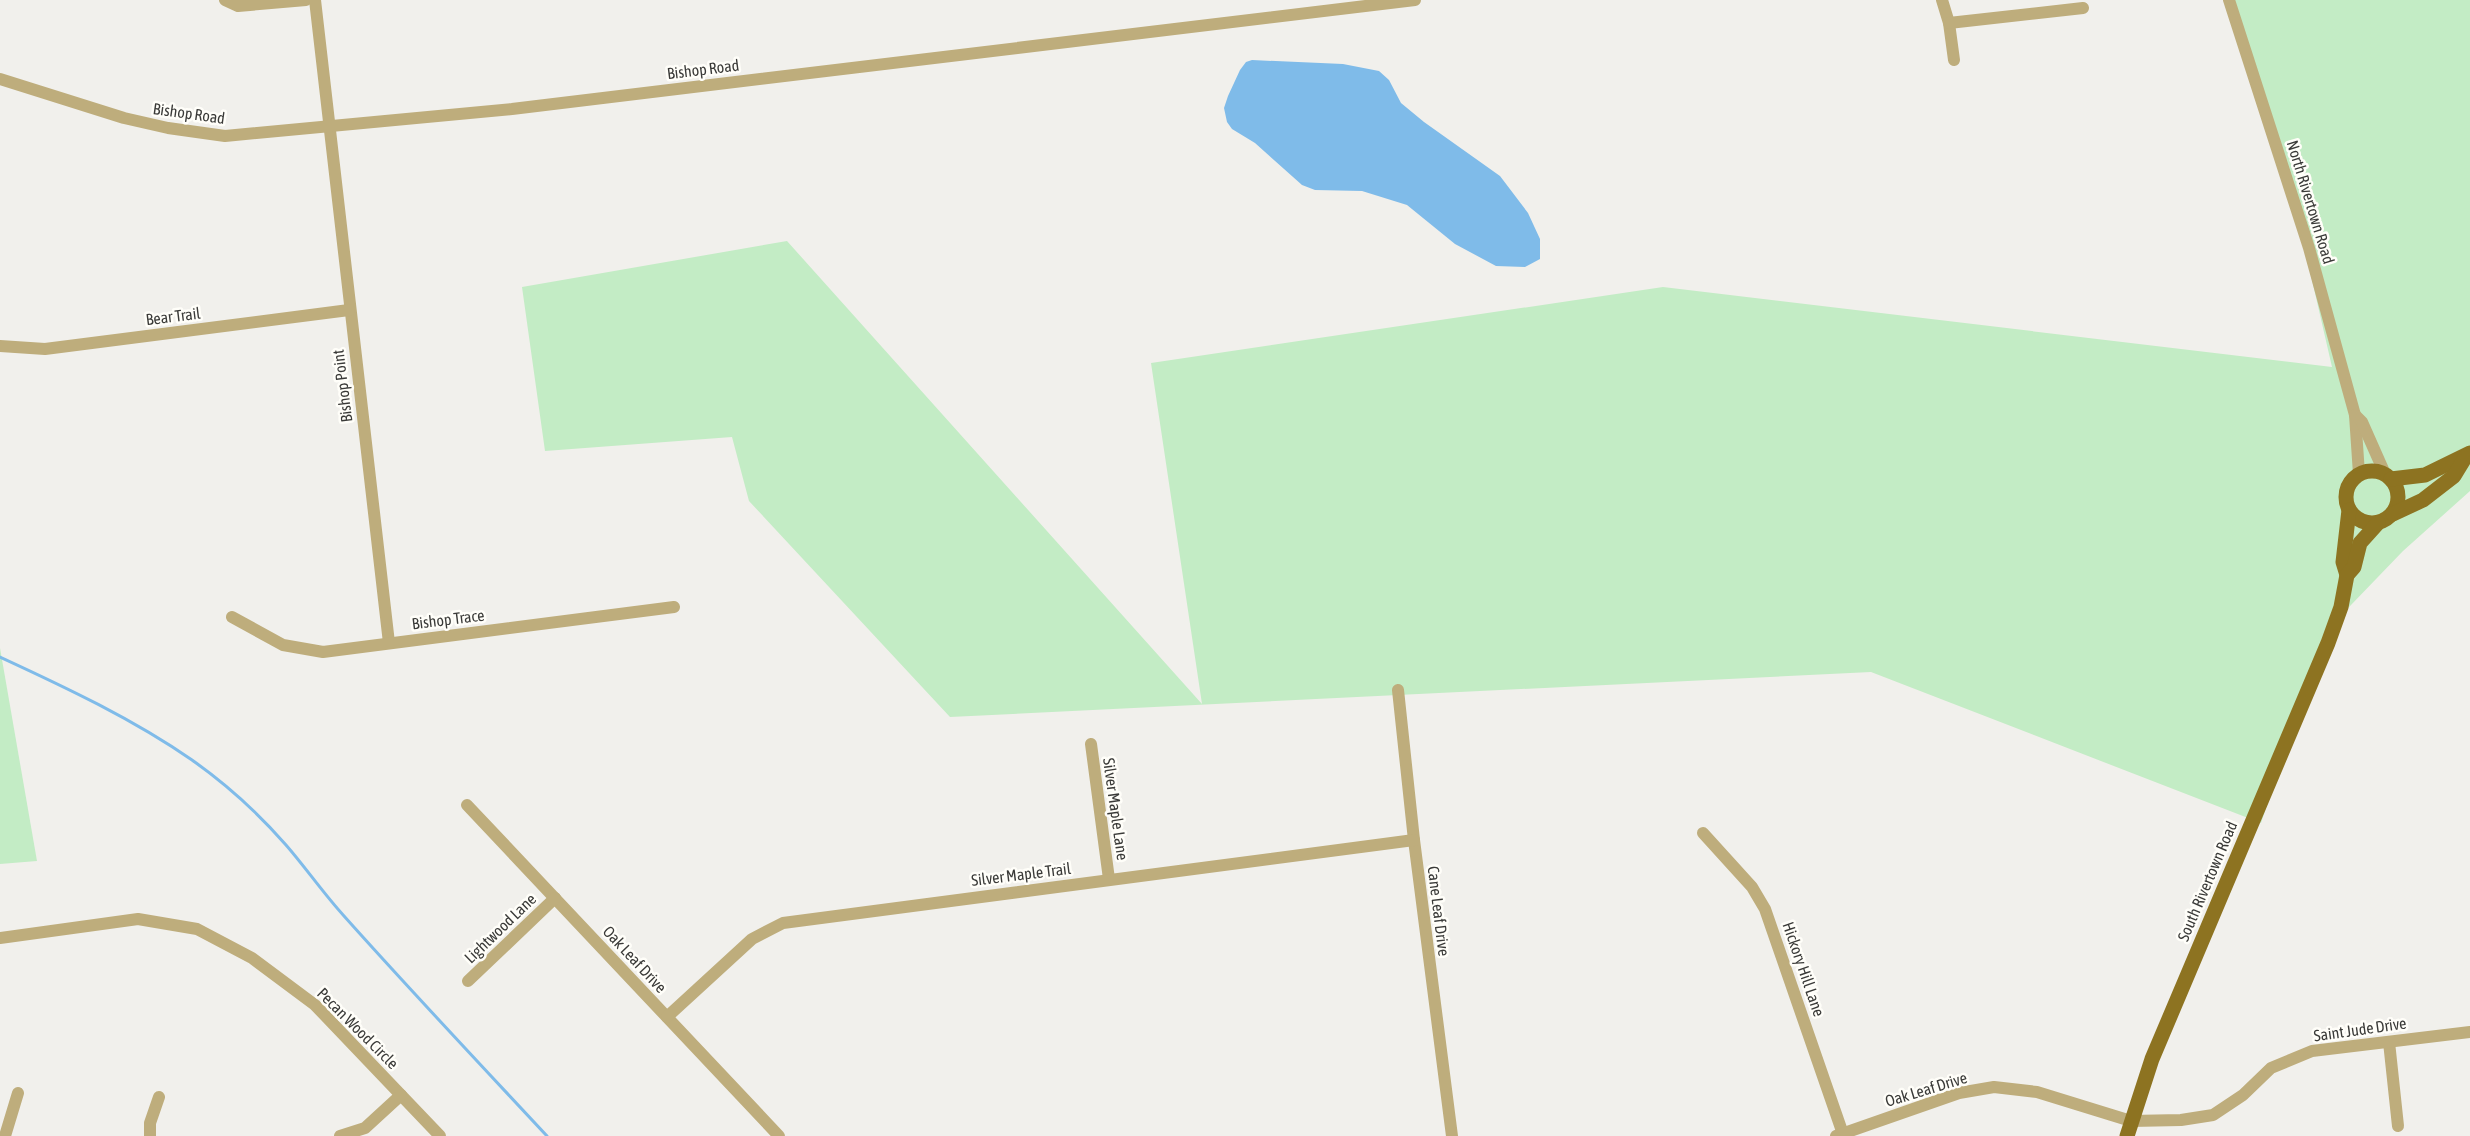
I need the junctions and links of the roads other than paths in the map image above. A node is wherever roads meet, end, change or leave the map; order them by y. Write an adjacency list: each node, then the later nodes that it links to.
1 (225, 0): 2 (street)
2 (306, 0)
3 (315, 0): 11 (street, Bishop Point)
4 (1415, 0): 11 (street, Bishop Road)
5 (1942, 0): 8 (street)
6 (2229, 0): 14 (street, North Rivertown Road)
7 (2082, 8): 8 (street)
8 (1949, 23): 9 (street)
9 (1954, 60)
10 (0, 79): 11 (street, Bishop Road)
11 (328, 126): 12 (street, Bishop Point)
12 (349, 310): 13 (street, Bear Trail); 24 (street, Bishop Point)
13 (0, 346)
14 (2355, 415): 16 (street, North Rivertown Road); 17 (street, North Rivertown Road)
15 (2468, 454): 17 (main road); 19 (main road)
16 (2359, 474): 17 (main road); 18 (main road)
17 (2388, 476): 19 (main road)
18 (2349, 510): 20 (main road); 21 (main road)
19 (2392, 514): 20 (main road)
20 (2378, 523): 21 (main road)
21 (2347, 575): 41 (main road, South Rivertown Road)
22 (674, 607): 24 (street, Bishop Trace)
23 (232, 617): 24 (street, Bishop Trace)
24 (389, 643)
25 (1398, 690): 29 (street, Cane Leaf Drive)
26 (1091, 744): 30 (street, Silver Maple Lane)
27 (467, 805): 31 (street, Oak Leaf Drive)
28 (1703, 833): 42 (street, Hickory Hill Lane)
29 (1414, 840): 30 (street, Silver Maple Trail); 48 (street, Cane Leaf Drive)
30 (1109, 879): 34 (street, Silver Maple Trail)
31 (555, 898): 33 (street, Lightwood Lane); 34 (street, Oak Leaf Drive)
32 (0, 938): 38 (street, Pecan Wood Circle)
33 (468, 981)
34 (667, 1017): 47 (street, Oak Leaf Drive)
35 (2470, 1032): 36 (street, Saint Jude Drive)
36 (2389, 1042): 40 (street); 41 (street, Saint Jude Drive)
37 (18, 1093): 43 (street)
38 (401, 1095): 45 (street); 46 (street, Pecan Wood Circle)
39 (159, 1097): 44 (street)
40 (2398, 1126)
41 (2129, 1129): 42 (street, Oak Leaf Drive)
42 (1840, 1135)
43 (5, 1136)
44 (150, 1136)
45 (340, 1136)
46 (440, 1136)
47 (779, 1136)
48 (1452, 1136)

